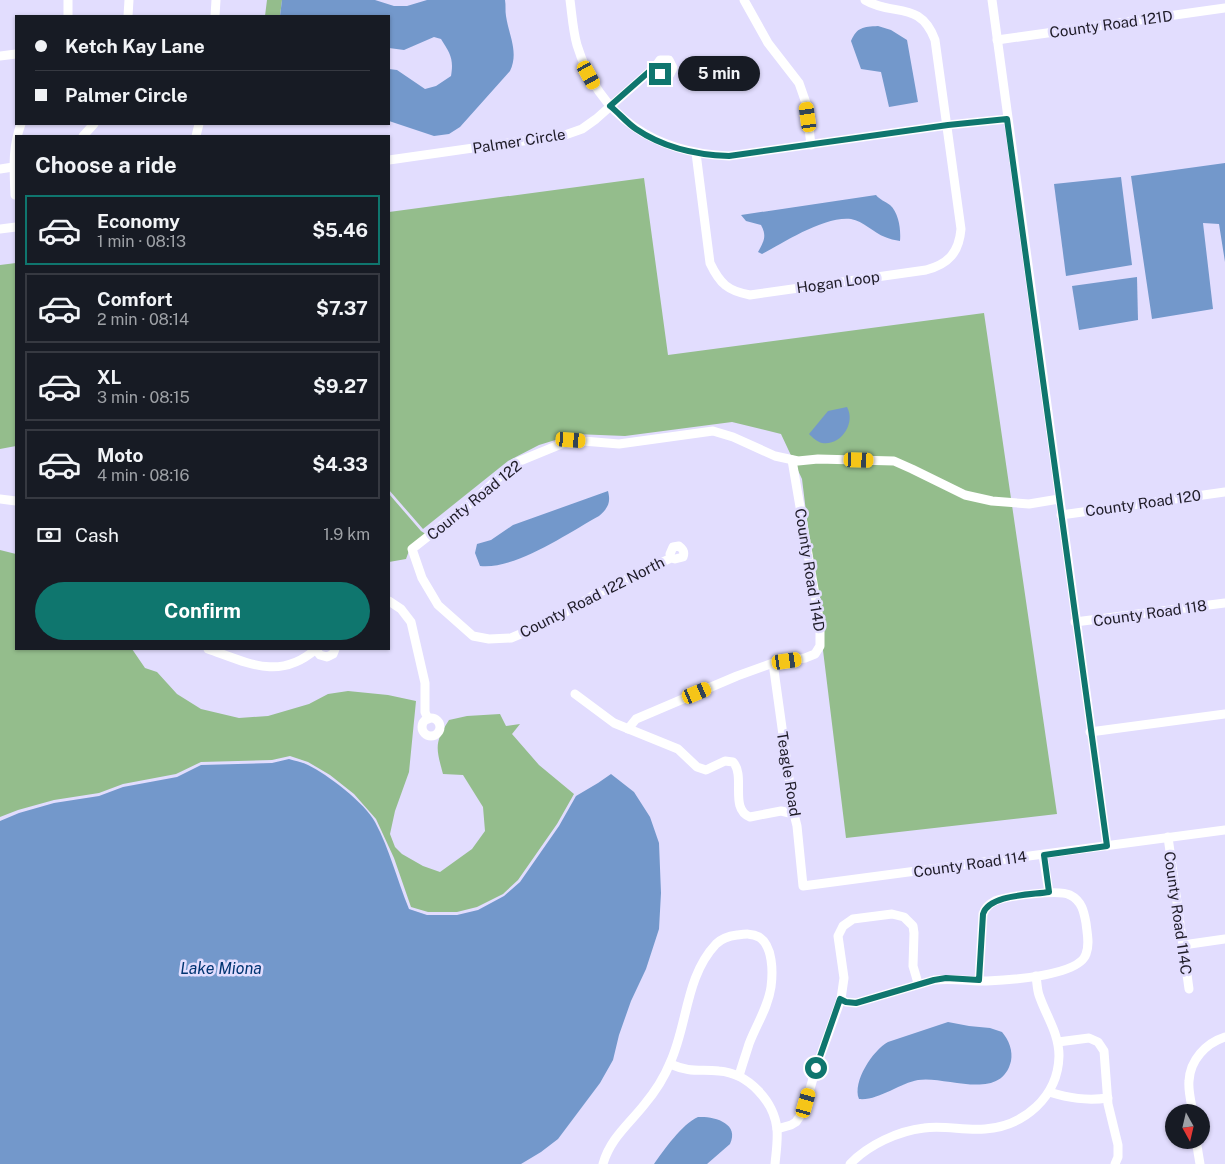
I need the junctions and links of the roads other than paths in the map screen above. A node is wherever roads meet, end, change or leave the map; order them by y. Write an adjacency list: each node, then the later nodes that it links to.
1 (68, 0): 9 (street)
2 (129, 0): 10 (street)
3 (216, 0): 11 (street)
4 (570, 0): 16 (street)
5 (744, 0): 20 (street)
6 (865, 0): 18 (street, Hogan Loop)
7 (992, 0): 12 (street)
8 (1225, 8): 12 (street, County Road 121D)
9 (68, 15)
10 (128, 15)
11 (215, 15)
12 (997, 40): 17 (street)
13 (15, 54): 14 (street)
14 (0, 56)
15 (656, 66): 16 (street, Palmer Circle)
16 (610, 106): 21 (street); 22 (street, Palmer Circle)
17 (1007, 119): 18 (street); 31 (street)
18 (948, 125): 20 (street); 21 (street, Hogan Loop)
19 (15, 138): 23 (street)
20 (811, 145): 21 (street)
21 (696, 153)
22 (390, 160)
23 (13, 167): 24 (street); 25 (street)
24 (0, 169)
25 (15, 195)
26 (15, 227): 27 (street)
27 (0, 229)
28 (792, 460): 31 (street, County Road 122); 34 (street, County Road 122); 43 (street, County Road 114D)
29 (1225, 492): 33 (street, County Road 120)
30 (0, 499): 32 (street)
31 (1059, 499): 33 (street)
32 (15, 501)
33 (1061, 515): 38 (street)
34 (412, 549): 35 (street, County Road 122 North)
35 (671, 558)
36 (390, 602): 46 (street)
37 (1225, 602): 38 (street, County Road 118)
38 (1075, 622): 48 (street)
39 (211, 650): 40 (street)
40 (315, 650)
41 (317, 650): 42 (street)
42 (335, 650)
43 (773, 663): 47 (street, County Road 114D); 49 (street, Teagle Road)
44 (575, 694): 47 (street)
45 (1225, 714): 48 (street)
46 (428, 719)
47 (628, 729): 49 (street)
48 (1090, 732): 52 (street)
49 (794, 814): 54 (street, Teagle Road)
50 (1225, 830): 51 (street, County Road 114)
51 (1168, 838): 52 (street, County Road 114); 57 (street, County Road 114C)
52 (1107, 846): 53 (street, County Road 114)
53 (1044, 855): 54 (street, County Road 114); 55 (street)
54 (803, 886)
55 (1049, 892): 58 (street); 59 (street)
56 (1225, 939): 57 (street)
57 (1183, 945): 61 (street, County Road 114C)
58 (1036, 976): 59 (street); 64 (street)
59 (979, 980): 60 (street)
60 (918, 983): 62 (street); 62 (street)
61 (1189, 989)
62 (840, 999): 70 (street)
63 (1225, 1037): 69 (street)
64 (1058, 1042): 67 (street); 68 (street)
65 (670, 1064): 66 (street); 66 (street); 72 (street)
66 (739, 1076): 70 (street)
67 (1048, 1092): 68 (street); 74 (street)
68 (1108, 1098): 75 (street)
69 (1192, 1104)
70 (777, 1129): 73 (street)
71 (1198, 1149): 76 (street)
72 (603, 1164)
73 (775, 1164)
74 (850, 1164)
75 (1115, 1164)
76 (1200, 1164)

